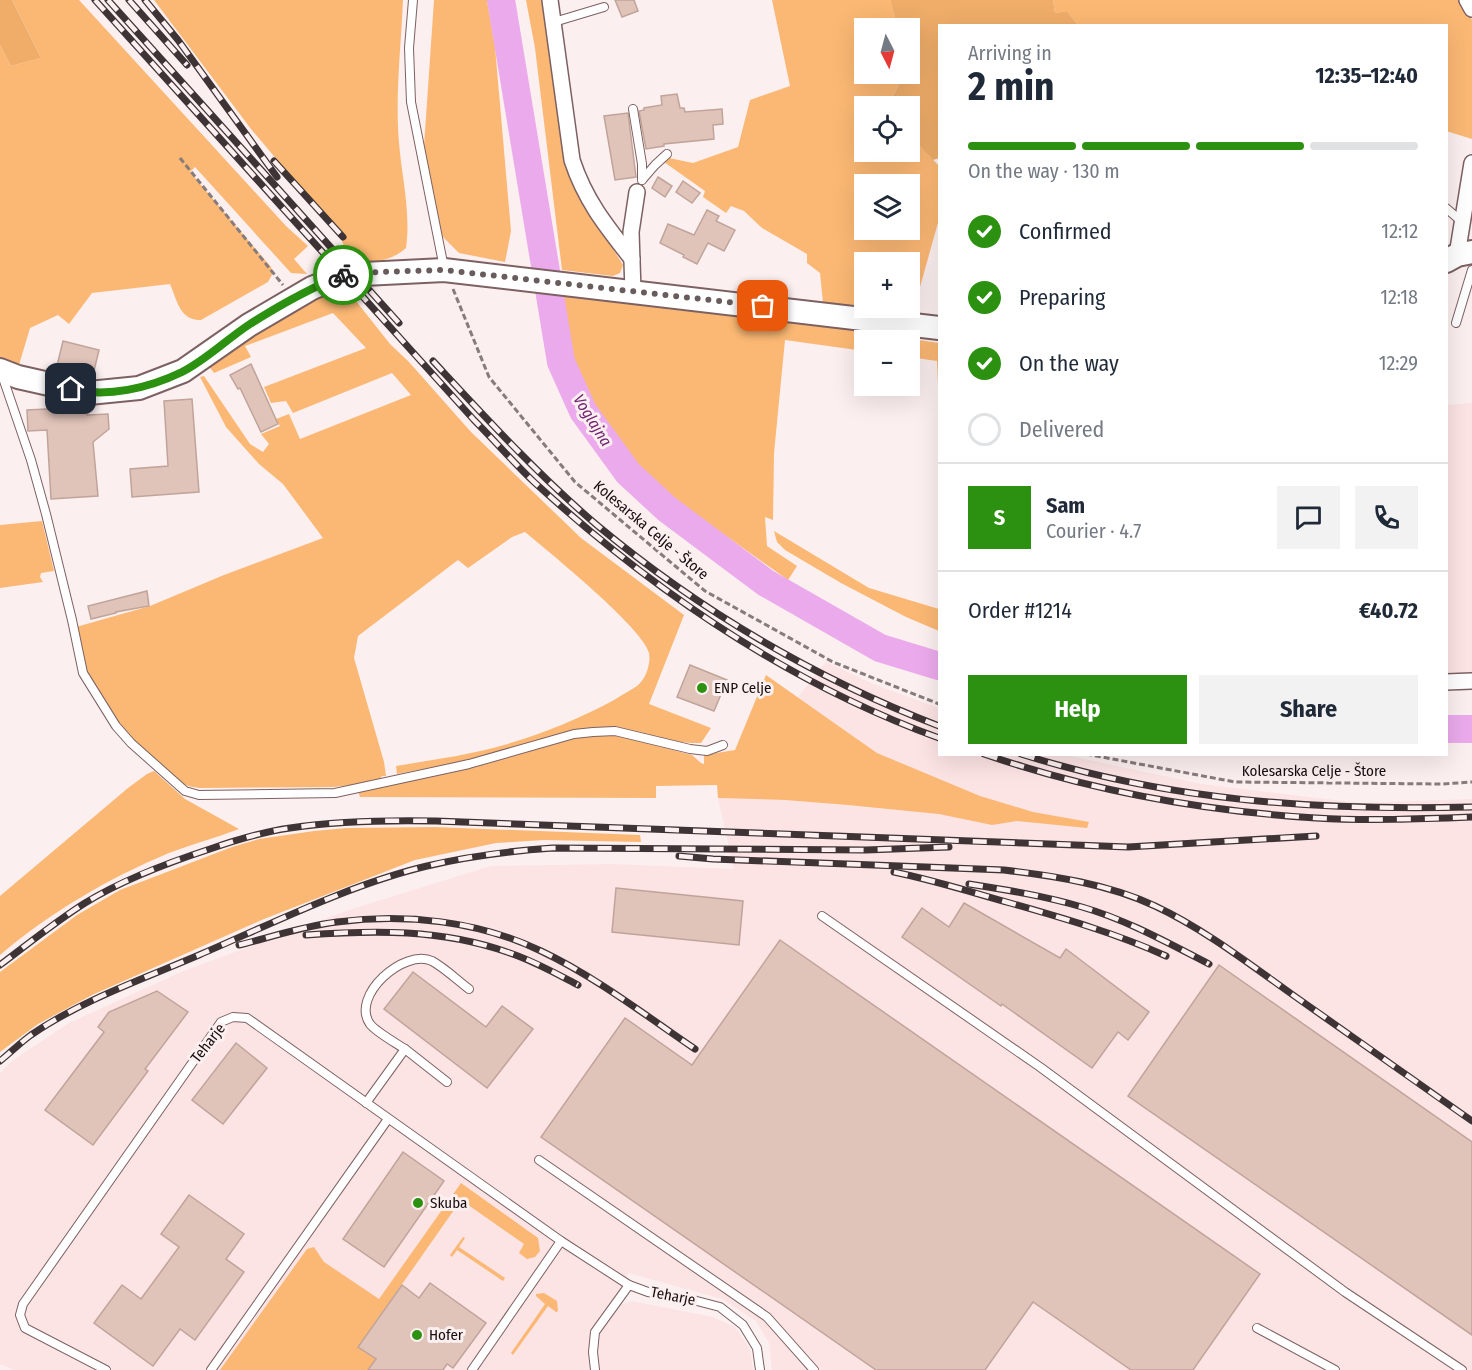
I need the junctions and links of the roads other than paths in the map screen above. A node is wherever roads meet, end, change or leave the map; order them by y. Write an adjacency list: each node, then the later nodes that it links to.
1 (414, 0): 15 (lane)
2 (550, 0): 6 (street)
3 (1467, 0): 5 (street)
4 (604, 7): 6 (lane)
5 (1472, 9)
6 (554, 22): 13 (street)
7 (633, 109): 10 (lane)
8 (667, 154): 10 (lane)
9 (1472, 163): 12 (street)
10 (639, 186): 13 (street)
11 (1448, 210): 12 (lane)
12 (1461, 221): 14 (street)
13 (632, 259): 16 (street)
14 (1462, 259): 17 (lane)
15 (444, 270): 16 (street); 19 (street)
16 (633, 291): 18 (street)
17 (1456, 323)
18 (938, 328)
19 (0, 370): 22 (lane)
20 (1472, 681): 21 (street)
21 (1448, 682)
22 (723, 745)
23 (822, 916): 40 (lane)
24 (469, 989): 25 (lane)
25 (405, 1049): 26 (lane); 27 (lane)
26 (447, 1082)
27 (366, 1103): 28 (lane, Teharje); 33 (lane, Teharje)
28 (388, 1119): 30 (lane, Teharje); 34 (lane)
29 (539, 1160): 38 (lane)
30 (561, 1241): 31 (lane, Teharje); 35 (lane)
31 (629, 1284): 36 (lane); 37 (lane, Teharje)
32 (1257, 1328): 39 (lane)
33 (106, 1370)
34 (211, 1370)
35 (472, 1370)
36 (595, 1370)
37 (760, 1370)
38 (814, 1370)
39 (1335, 1370)
40 (1462, 1370)

